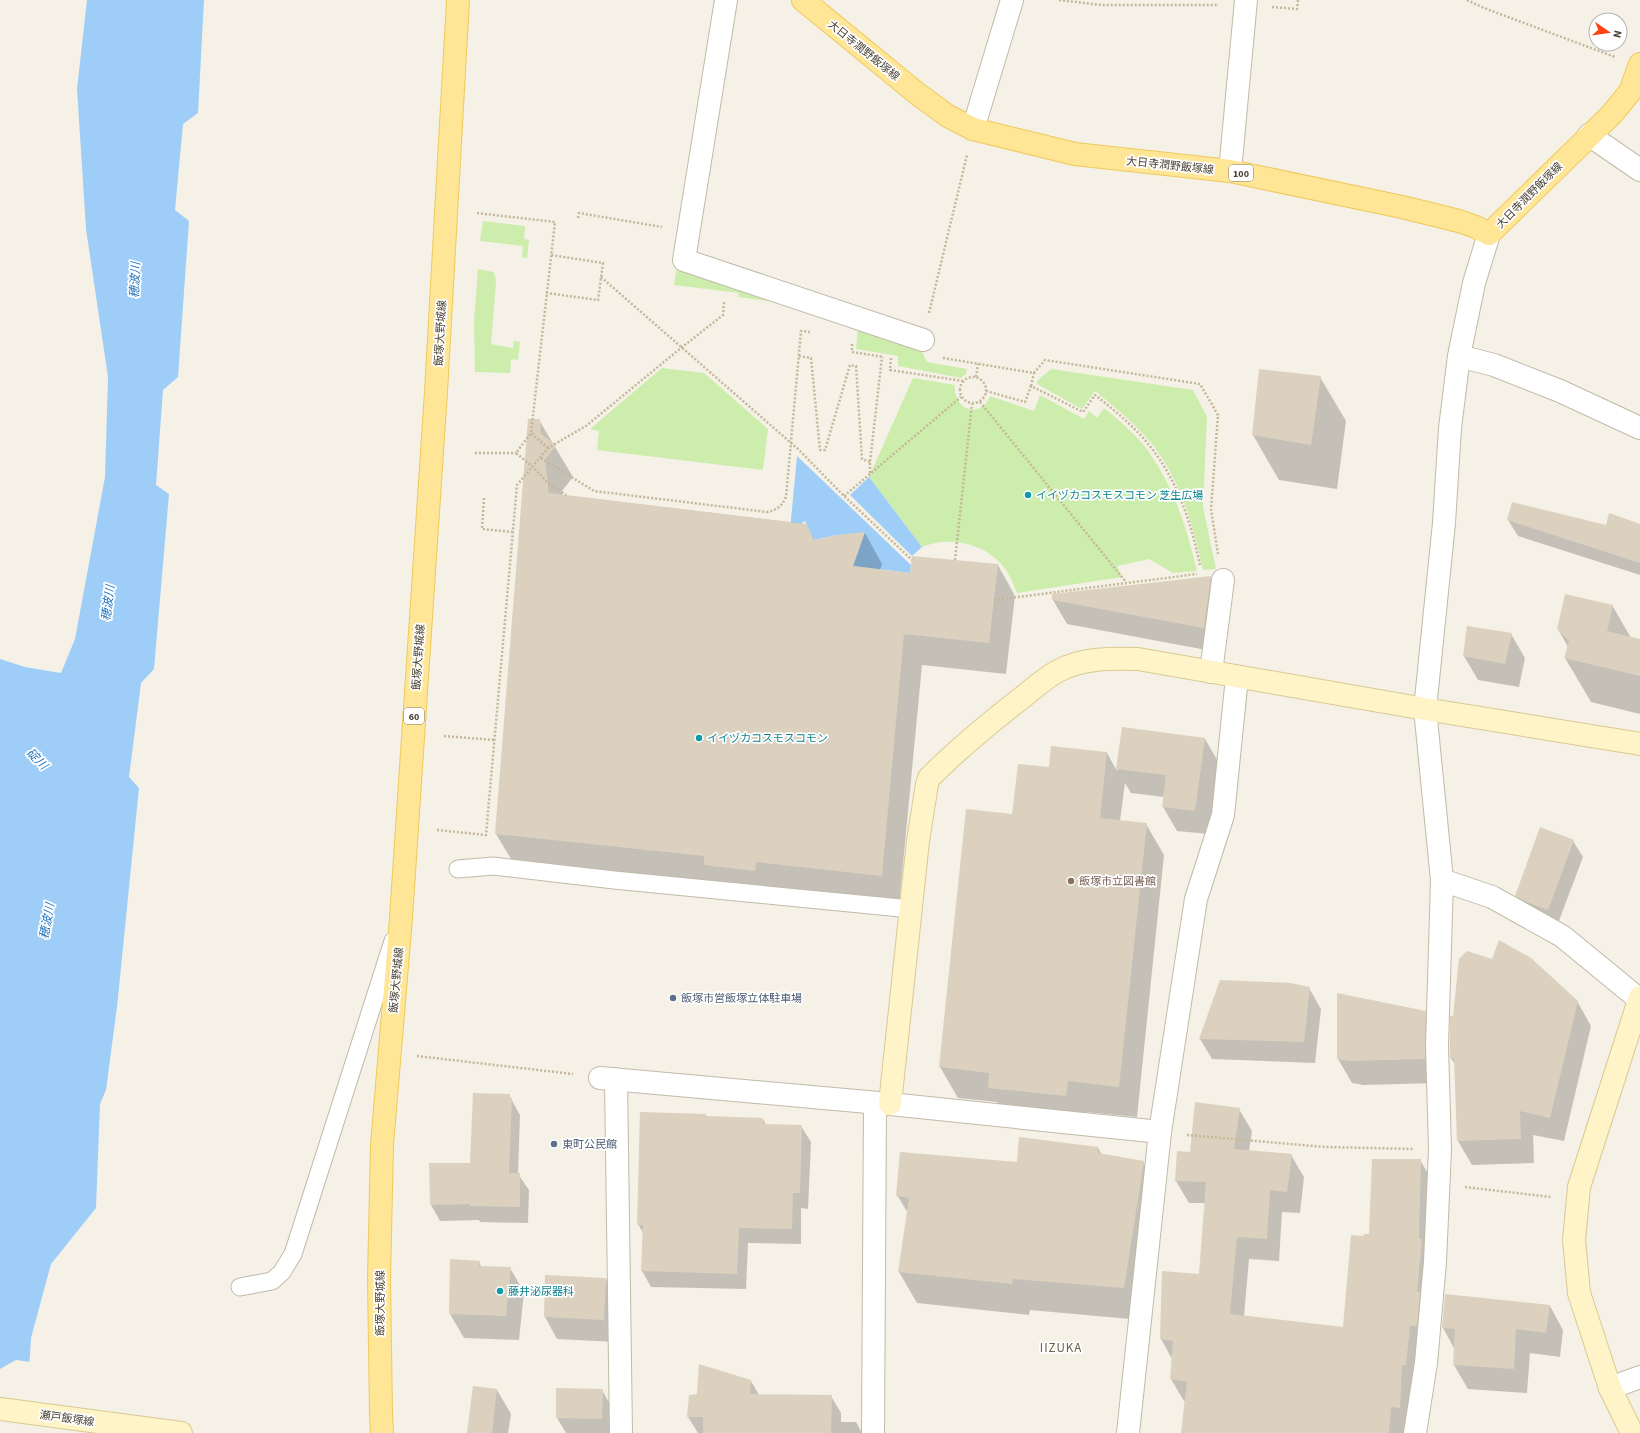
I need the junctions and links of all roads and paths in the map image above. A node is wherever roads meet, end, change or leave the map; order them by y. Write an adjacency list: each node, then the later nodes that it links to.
1 (458, 0): 66 (main road, 飯塚大野城線 / 60)
2 (726, 0): 16 (street)
3 (803, 0): 10 (main road, 大日寺潤野飯塚線 / 100)
4 (1012, 0): 10 (street)
5 (1060, 0): 8 (path)
6 (1298, 0): 8 (path)
7 (1467, 0): 9 (path)
8 (1246, 3): 13 (street)
9 (1640, 65): 11 (main road, 大日寺潤野飯塚線)
10 (973, 129): 13 (main road, 大日寺潤野飯塚線 / 100); 23 (path)
11 (1589, 135): 12 (street); 17 (main road, 大日寺潤野飯塚線)
12 (1640, 170)
13 (1230, 171): 17 (main road, 大日寺潤野飯塚線 / 100)
14 (477, 213): 18 (path)
15 (578, 218): 16 (path)
16 (688, 232): 23 (street)
17 (1489, 234): 26 (street)
18 (550, 255): 19 (path); 20 (path)
19 (601, 277): 20 (path); 24 (path)
20 (546, 293): 37 (path)
21 (724, 299): 24 (path)
22 (817, 333): 25 (path)
23 (923, 340): 28 (path)
24 (681, 348): 38 (path); 39 (path)
25 (799, 356): 38 (path); 43 (path)
26 (1459, 356): 36 (street); 58 (street)
27 (882, 357): 43 (path)
28 (978, 364): 29 (path); 30 (path)
29 (1034, 372): 31 (path); 53 (path)
30 (976, 377): 32 (path); 33 (path)
31 (1031, 386): 32 (path); 52 (path)
32 (986, 390): 34 (path)
33 (961, 397): 35 (path); 45 (path)
34 (980, 402): 35 (path); 54 (path)
35 (972, 404): 51 (path)
36 (1640, 428)
37 (530, 433): 39 (path); 41 (path)
38 (790, 444): 42 (path); 47 (path)
39 (548, 448): 42 (path)
40 (475, 453): 41 (path)
41 (516, 453): 44 (path)
42 (541, 458): 44 (path)
43 (870, 462): 45 (path)
44 (533, 467): 46 (path); 49 (path)
45 (870, 473): 47 (path)
46 (566, 495)
47 (844, 496): 50 (path)
48 (484, 498): 49 (path)
49 (513, 532): 60 (path)
50 (912, 560)
51 (955, 560)
52 (1202, 573): 53 (path); 54 (path)
53 (1222, 576): 56 (street)
54 (1126, 582): 55 (path)
55 (994, 600)
56 (1211, 672): 57 (street); 65 (street)
57 (1237, 677): 58 (street); 71 (street)
58 (1425, 709): 61 (street); 64 (street)
59 (444, 736): 60 (path)
60 (494, 740): 62 (path)
61 (1640, 744)
62 (437, 830)
63 (458, 869): 65 (lane)
64 (1442, 880): 67 (street); 72 (street)
65 (911, 909): 70 (street)
66 (400, 918): 75 (lane); 80 (main road, 飯塚大野城線 / 60)
67 (1640, 999): 77 (street)
68 (417, 1056): 69 (path)
69 (608, 1078): 70 (street); 81 (street)
70 (883, 1104): 71 (street); 82 (street)
71 (1160, 1132): 72 (path); 83 (street)
72 (1440, 1149): 73 (street)
73 (1438, 1184): 74 (path); 84 (street)
74 (1554, 1198)
75 (240, 1287)
76 (1640, 1377): 77 (street)
77 (1610, 1388): 85 (street)
78 (0, 1409): 79 (street, 瀬戸飯塚線)
79 (181, 1433)
80 (382, 1433)
81 (621, 1433)
82 (874, 1433)
83 (1128, 1433)
84 (1415, 1433)
85 (1632, 1433)

